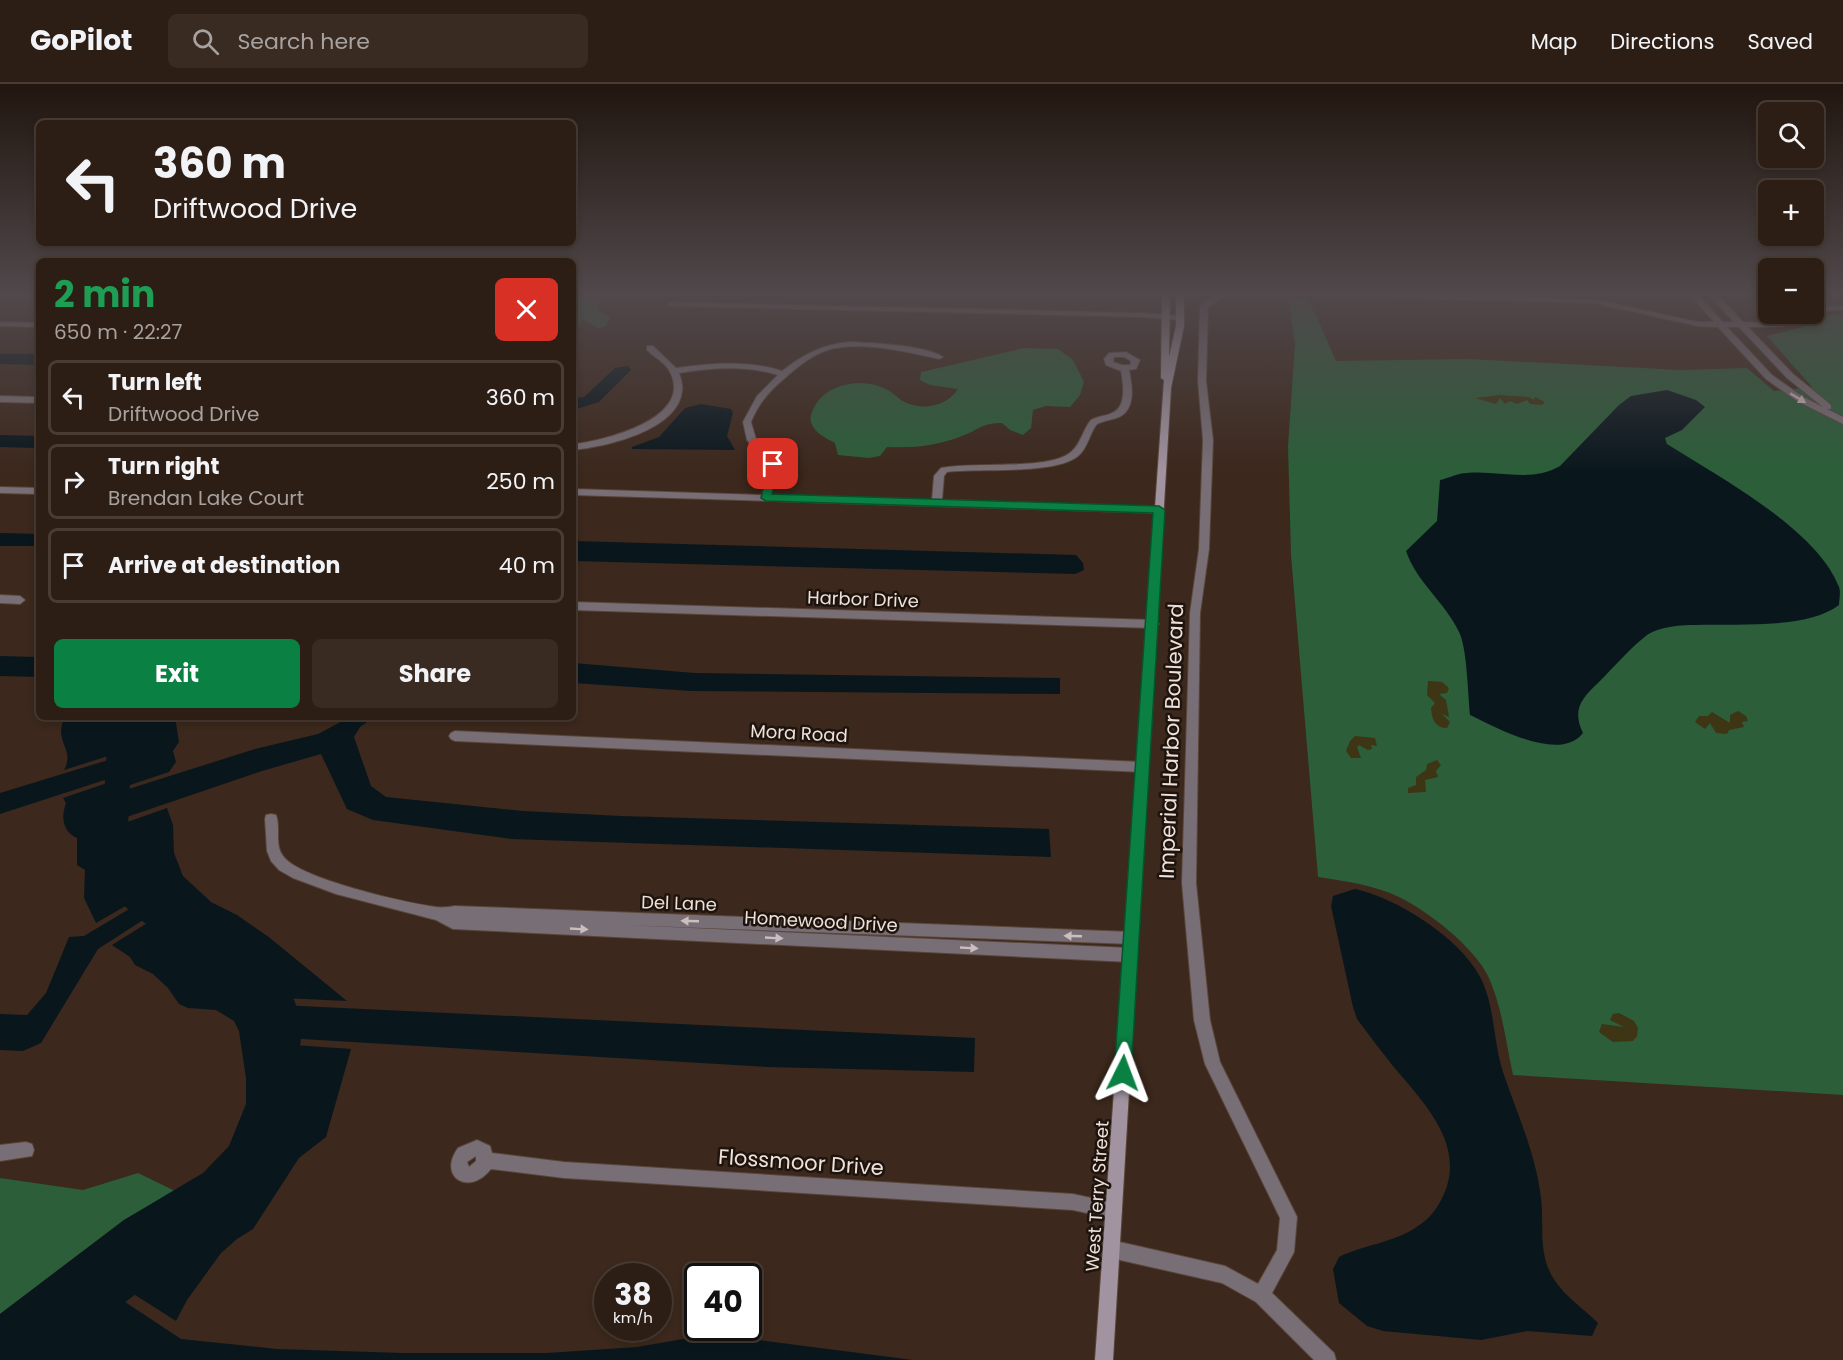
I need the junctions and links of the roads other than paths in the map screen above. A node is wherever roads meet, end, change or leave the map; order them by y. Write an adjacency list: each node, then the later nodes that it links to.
1 (655, 353): 11 (street)
2 (816, 353): 12 (street)
3 (920, 353): 9 (street)
4 (1165, 353): 13 (street, West Terry Street)
5 (1174, 353): 13 (street, West Terry Street)
6 (1203, 353): 40 (street, Imperial Harbor Boulevard)
7 (1746, 353): 16 (street, one-way to 16)
8 (1768, 353): 16 (street)
9 (939, 357)
10 (1125, 369): 22 (street)
11 (675, 371): 12 (street); 17 (street)
12 (784, 374): 21 (street)
13 (1167, 388): 23 (street, West Terry Street)
14 (0, 399): 15 (street)
15 (36, 400)
16 (1843, 420)
17 (576, 447)
18 (0, 490): 19 (street)
19 (36, 491)
20 (576, 492): 21 (street)
21 (766, 498): 22 (street)
22 (937, 503): 23 (street)
23 (1159, 510): 28 (street, West Terry Street)
24 (0, 599): 25 (street)
25 (20, 600)
26 (576, 606): 28 (street, Harbor Drive)
27 (576, 612): 28 (street, Harbor Drive)
28 (1152, 628): 30 (street, West Terry Street)
29 (454, 736): 30 (street, Mora Road)
30 (1142, 767): 33 (street, West Terry Street)
31 (271, 819): 32 (street, Del Lane)
32 (439, 914): 33 (street, Del Lane, one-way to 32); 34 (street, Homewood Drive, one-way to 34)
33 (1132, 938): 34 (street, West Terry Street)
34 (1131, 955): 38 (street, West Terry Street)
35 (26, 1150): 36 (street)
36 (0, 1153)
37 (485, 1160): 38 (street, Flossmoor Drive)
38 (1114, 1210): 39 (street, West Terry Street)
39 (1111, 1249): 40 (street); 41 (street, West Terry Street)
40 (1262, 1296): 42 (street)
41 (1104, 1360)
42 (1327, 1360)

